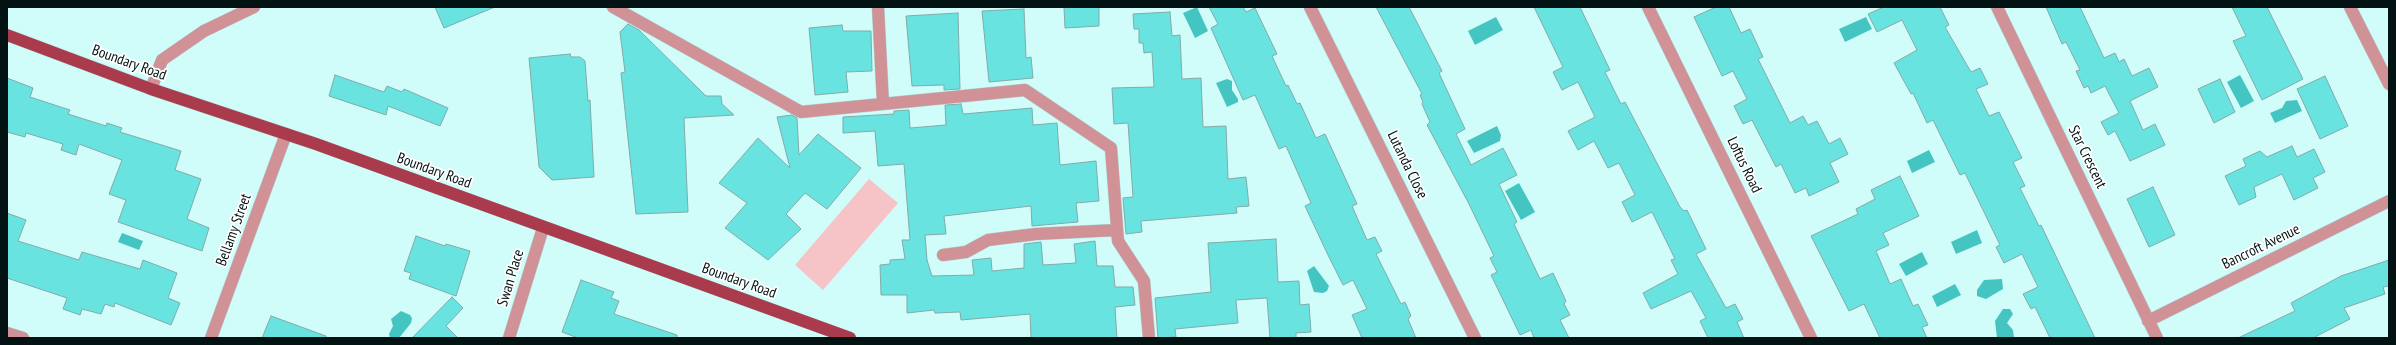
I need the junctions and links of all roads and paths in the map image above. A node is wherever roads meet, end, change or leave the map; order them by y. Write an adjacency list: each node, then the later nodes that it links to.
1 (254, 7): 10 (street)
2 (613, 7): 11 (street)
3 (878, 7): 11 (street)
4 (1310, 7): 24 (street, Lutanda Close)
5 (1648, 7): 25 (street, Loftus Road)
6 (1997, 7): 17 (street, Star Crescent)
7 (2350, 7): 9 (street)
8 (7, 36): 10 (main road, Boundary Road)
9 (2389, 84)
10 (151, 88): 12 (main road, Boundary Road)
11 (883, 104): 15 (street)
12 (286, 134): 14 (main road, Boundary Road); 20 (street, Bellamy Street)
13 (2389, 201): 17 (street, Bancroft Avenue)
14 (543, 228): 21 (street, Swan Place); 22 (main road, Boundary Road)
15 (1117, 230): 16 (street); 23 (street)
16 (943, 255)
17 (2148, 321): 26 (street, Star Crescent)
18 (7, 333): 19 (street)
19 (23, 338)
20 (211, 338)
21 (509, 338)
22 (850, 338)
23 (1149, 338)
24 (1475, 338)
25 (1811, 338)
26 (2157, 338)

